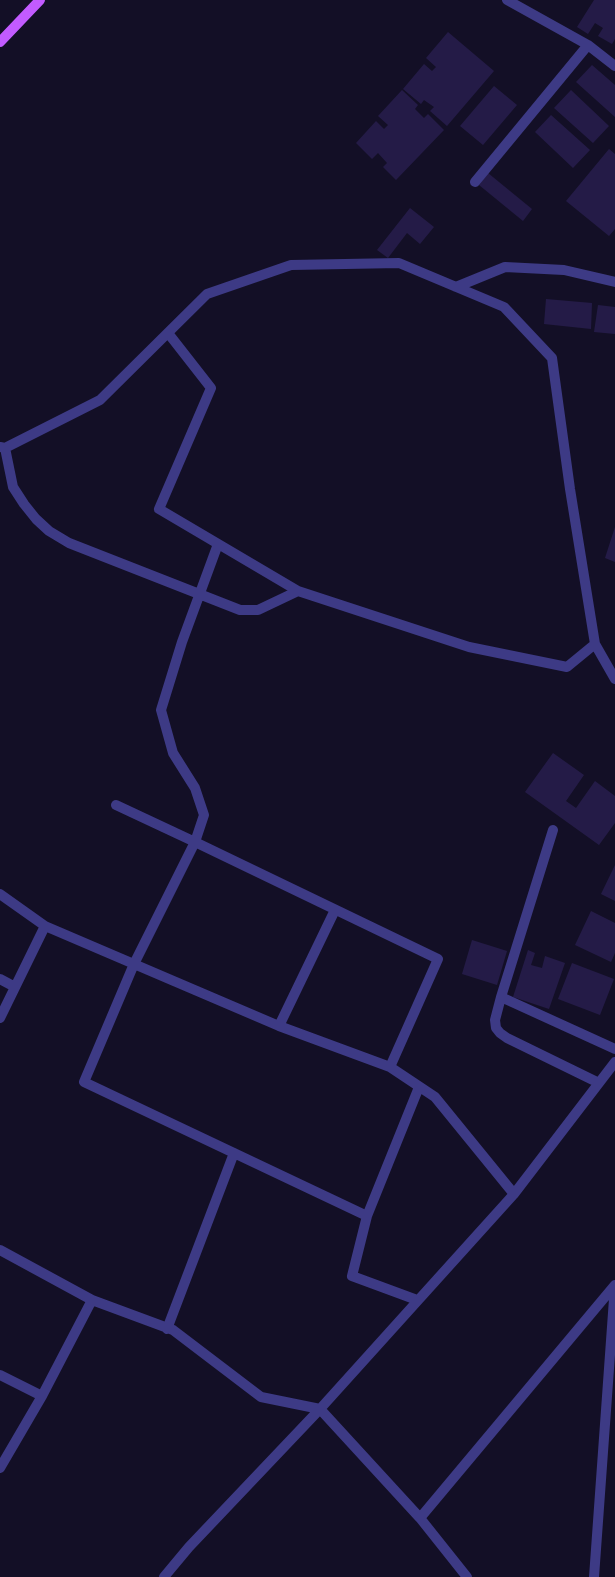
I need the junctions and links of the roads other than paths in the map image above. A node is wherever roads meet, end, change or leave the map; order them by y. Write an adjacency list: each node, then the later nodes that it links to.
1 (40, 0): 3 (main road)
2 (507, 0): 4 (street)
3 (0, 42)
4 (588, 45): 5 (street); 6 (street)
5 (615, 66)
6 (475, 182)
7 (615, 282): 8 (street)
8 (456, 287): 9 (street); 14 (street)
9 (168, 333): 10 (street); 11 (street)
10 (2, 447): 13 (street)
11 (218, 544): 12 (street); 13 (street)
12 (298, 591): 13 (street); 14 (street)
13 (200, 594): 18 (street)
14 (595, 644): 15 (street)
15 (615, 679)
16 (116, 805): 18 (street)
17 (553, 830): 25 (street)
18 (195, 842): 20 (street); 22 (street)
19 (0, 894): 21 (street)
20 (335, 910): 27 (street); 30 (street)
21 (45, 926): 22 (street); 24 (street)
22 (134, 964): 27 (street); 33 (street)
23 (0, 979): 24 (street)
24 (15, 987): 26 (street)
25 (501, 997): 28 (street); 31 (street)
26 (0, 1018)
27 (279, 1026): 30 (street)
28 (615, 1049)
29 (615, 1062): 31 (street)
30 (390, 1067): 32 (street)
31 (599, 1083): 34 (street)
32 (419, 1087): 34 (street); 35 (street)
33 (234, 1153): 35 (street); 40 (street)
34 (514, 1194): 39 (street)
35 (367, 1216): 39 (street)
36 (0, 1250): 38 (street)
37 (615, 1285): 45 (street); 48 (street)
38 (92, 1300): 40 (street); 42 (street)
39 (417, 1300): 43 (street)
40 (167, 1329): 43 (street)
41 (0, 1375): 42 (street)
42 (42, 1396): 44 (street)
43 (320, 1409): 45 (street); 46 (street)
44 (0, 1468)
45 (420, 1518): 47 (street)
46 (164, 1577)
47 (467, 1577)
48 (594, 1577)

